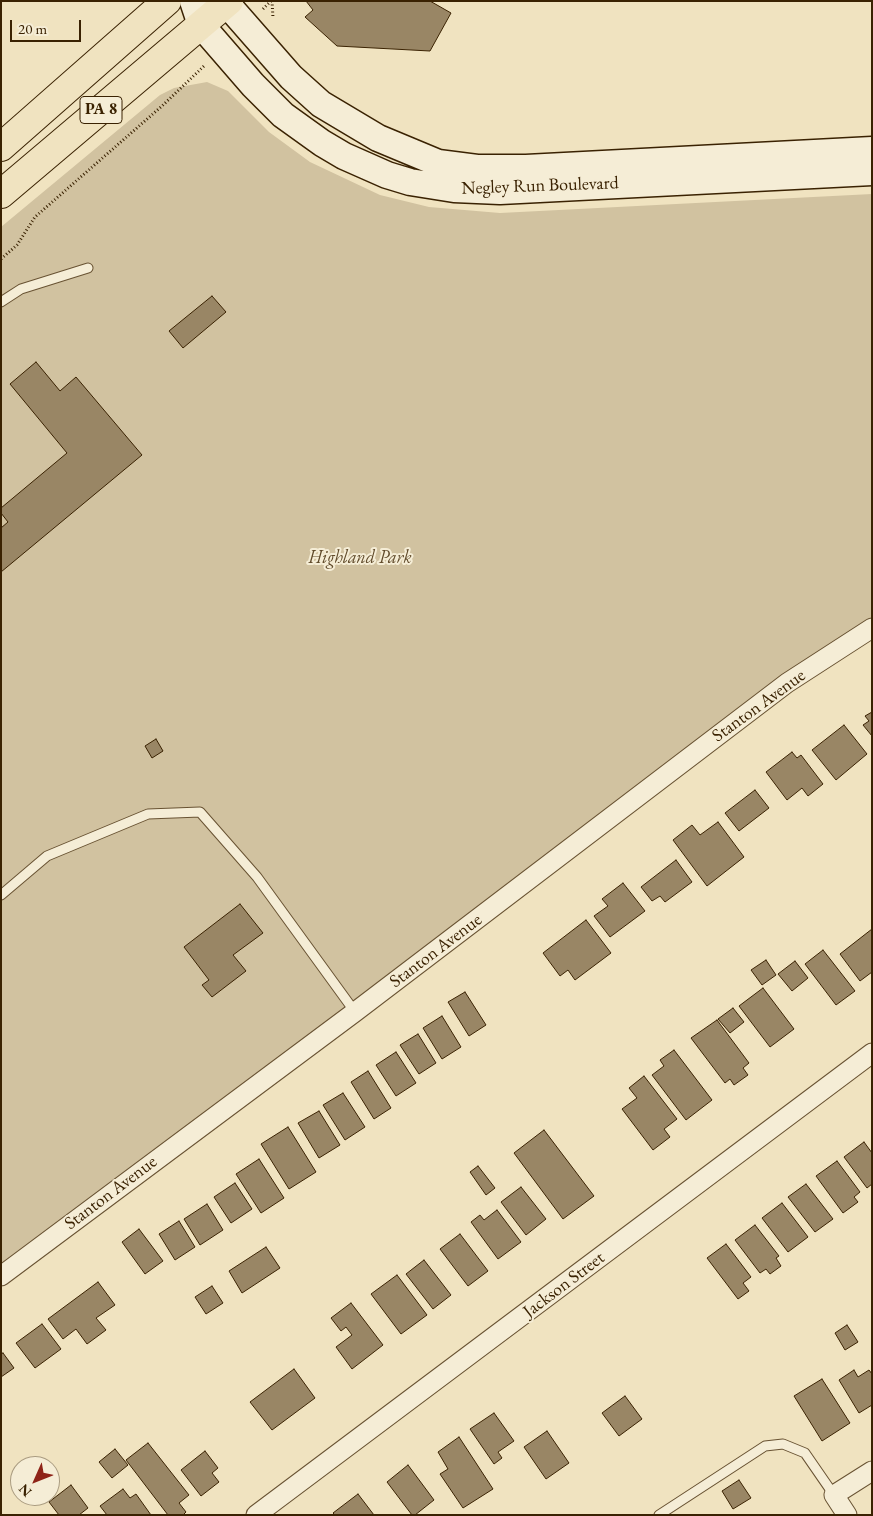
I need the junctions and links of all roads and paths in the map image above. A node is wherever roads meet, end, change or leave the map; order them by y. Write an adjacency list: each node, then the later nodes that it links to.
1 (167, 1): 8 (highway, PA 8)
2 (272, 1): 5 (path); 6 (path)
3 (226, 2): 4 (highway, PA 8); 6 (main road, Negley Run Boulevard)
4 (197, 13): 7 (main road, Negley Run Boulevard); 11 (highway, PA 8)
5 (273, 25)
6 (246, 26): 9 (main road, Negley Run Boulevard)
7 (222, 49): 10 (main road, Negley Run Boulevard); 12 (path)
8 (1, 147)
9 (872, 150)
10 (872, 172)
11 (1, 194)
12 (1, 259)
13 (88, 268): 14 (lane)
14 (1, 302)
15 (872, 628): 17 (street, Stanton Avenue)
16 (1, 895): 17 (lane)
17 (355, 1012): 19 (street, Stanton Avenue)
18 (872, 1053): 22 (street, Jackson Street)
19 (1, 1276)
20 (872, 1471): 21 (street)
21 (834, 1495): 23 (lane); 24 (street)
22 (266, 1512)
23 (659, 1515)
24 (848, 1515)

